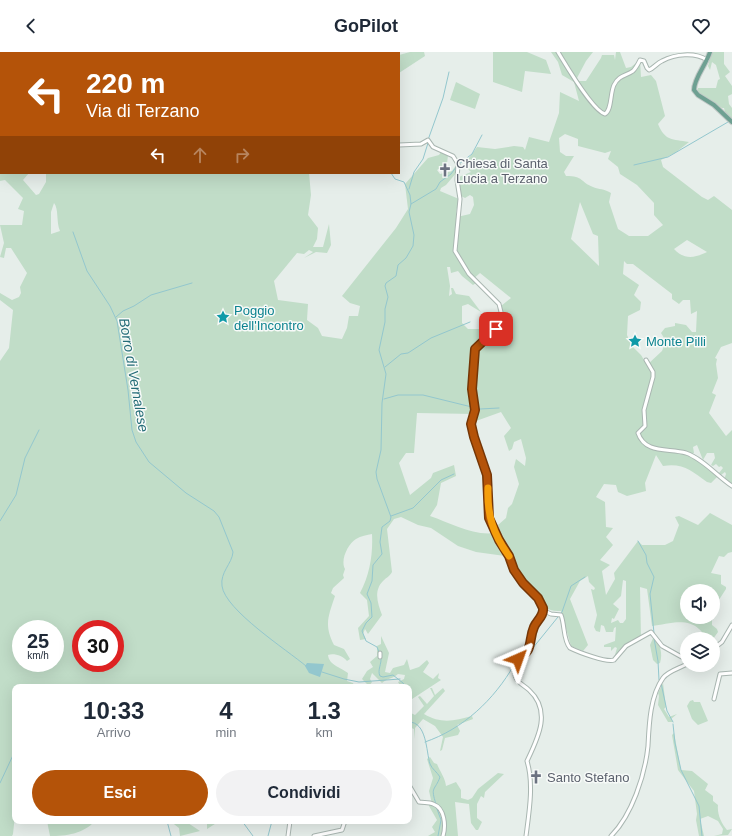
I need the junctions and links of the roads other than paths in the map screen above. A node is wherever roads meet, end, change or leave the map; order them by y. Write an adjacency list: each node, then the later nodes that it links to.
1 (558, 52): 3 (street)
2 (710, 52): 3 (main road)
3 (708, 60): 4 (main road)
4 (731, 121)
5 (400, 145): 8 (street)
6 (646, 360): 7 (street)
7 (732, 486)
8 (544, 611): 11 (street); 21 (street)
9 (732, 625): 10 (street)
10 (720, 643)
11 (680, 656)
12 (680, 668): 22 (street)
13 (732, 673): 14 (street)
14 (714, 699)
15 (412, 790): 20 (street)
16 (290, 824): 18 (street)
17 (344, 824): 19 (street)
18 (288, 836)
19 (314, 836)
20 (443, 836)
21 (526, 836)
22 (611, 836)

